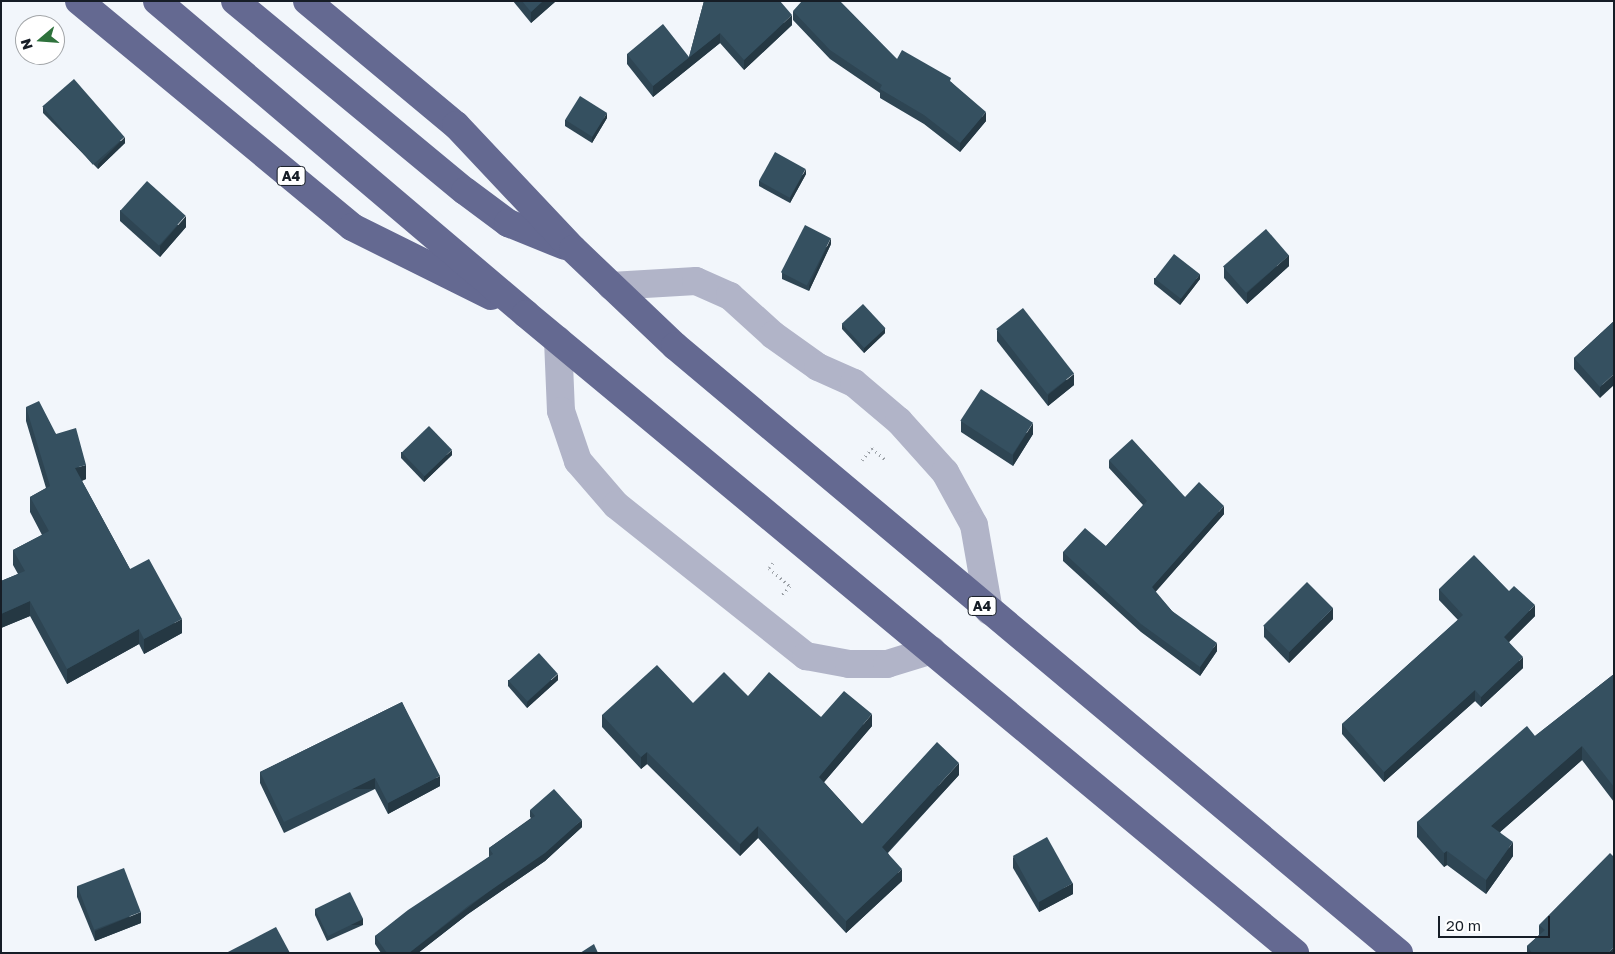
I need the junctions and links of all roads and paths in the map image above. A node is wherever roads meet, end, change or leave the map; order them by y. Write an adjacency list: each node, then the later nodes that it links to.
1 (79, 1): 7 (highway, A4)
2 (157, 1): 7 (highway, A4)
3 (235, 1): 5 (highway, A4)
4 (307, 1): 5 (highway, A4)
5 (573, 249): 6 (highway, A4)
6 (611, 286): 11 (highway, A4); 11 (lane)
7 (526, 314): 8 (highway, A4)
8 (558, 340): 12 (highway, A4); 12 (lane)
9 (769, 568): 10 (path)
10 (774, 592)
11 (989, 612): 14 (highway, A4)
12 (932, 650): 13 (highway, A4)
13 (1295, 953)
14 (1399, 953)

